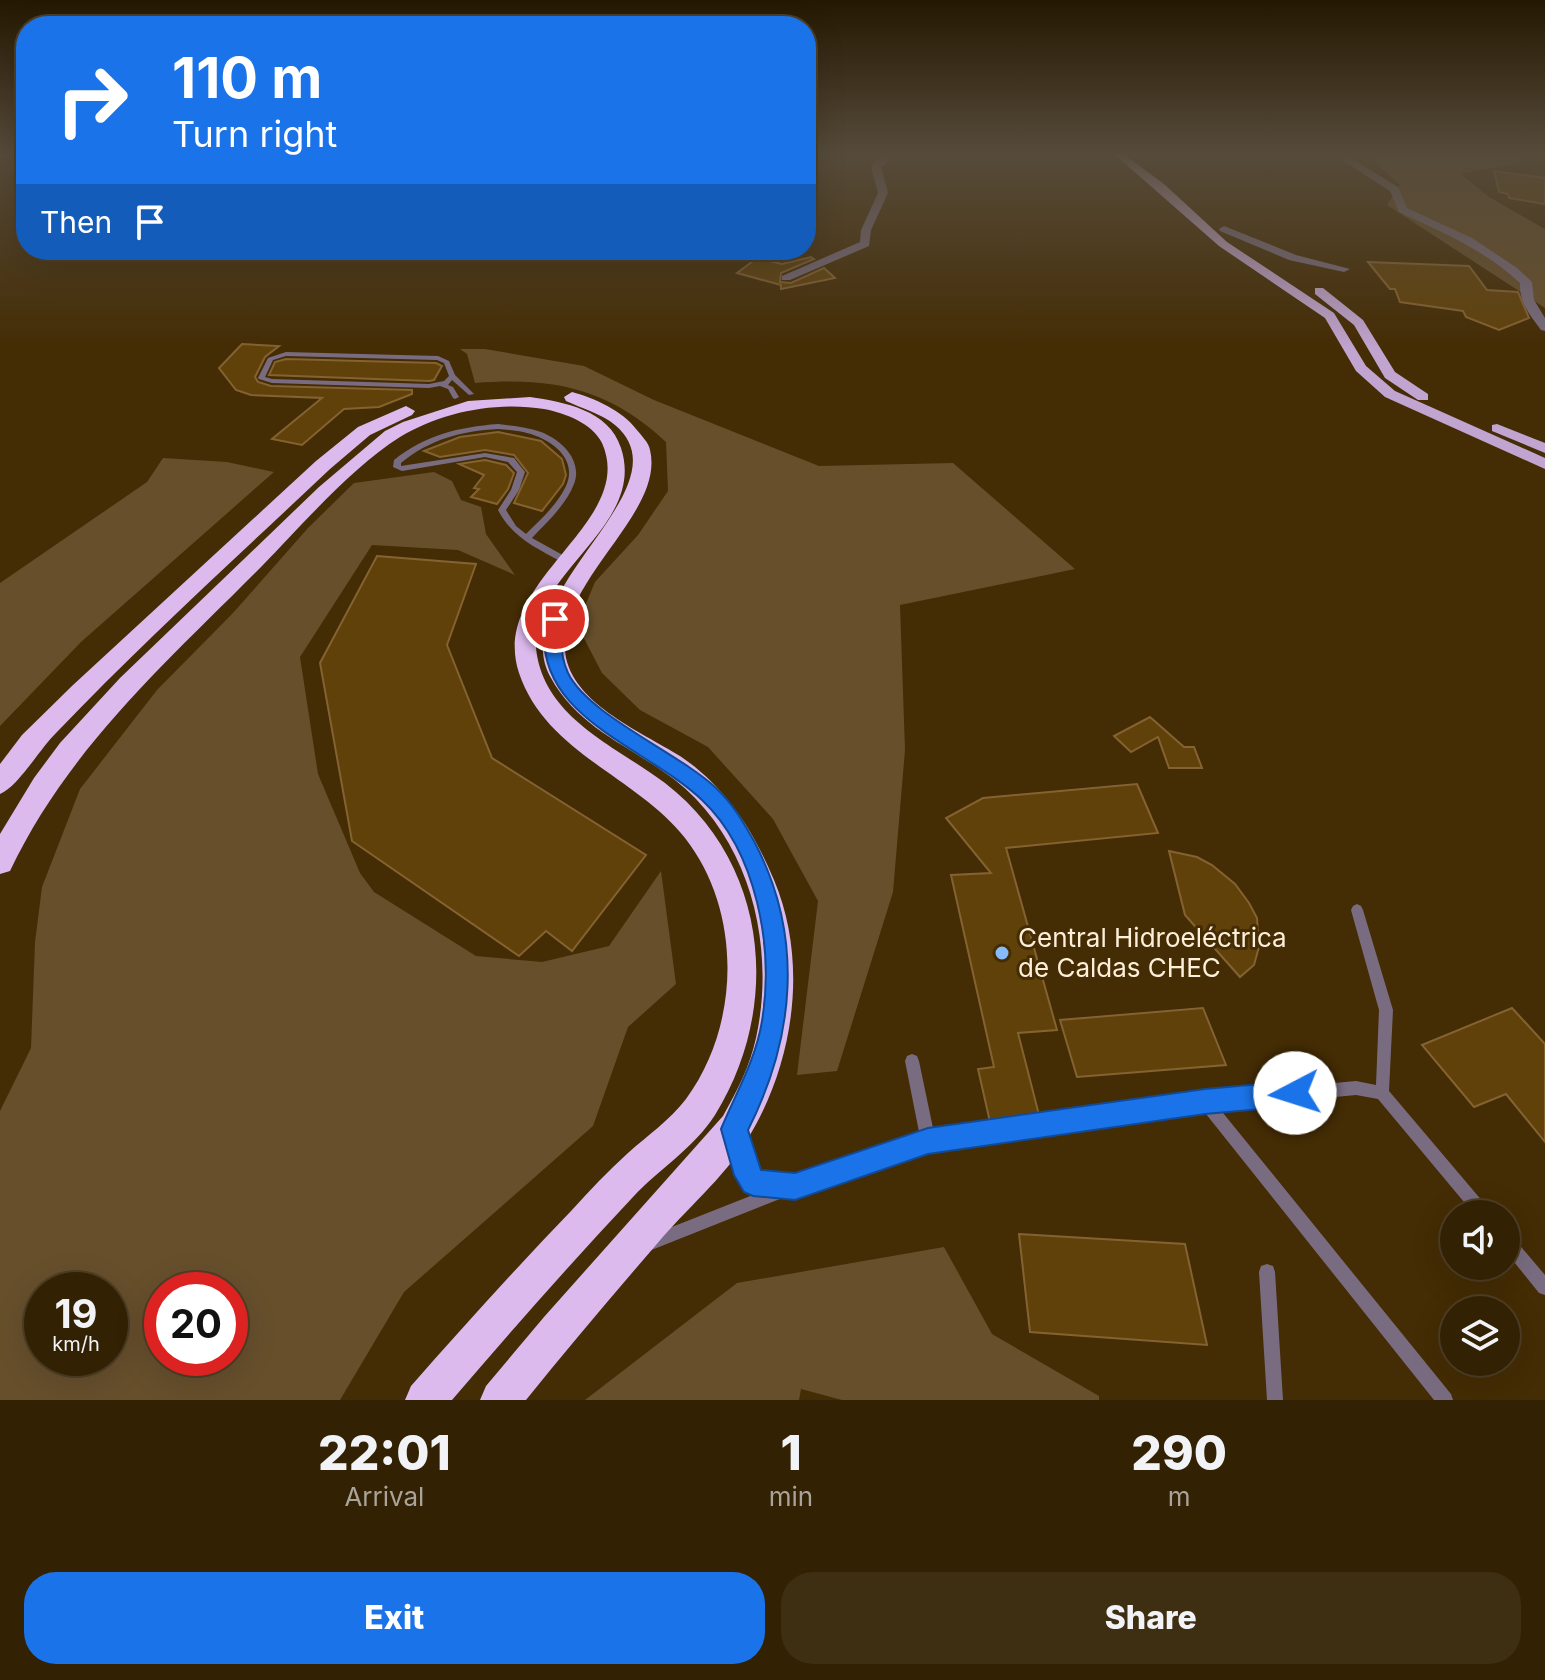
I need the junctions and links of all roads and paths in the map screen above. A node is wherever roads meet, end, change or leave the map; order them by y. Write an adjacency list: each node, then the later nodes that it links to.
1 (871, 218): 7 (street)
2 (1195, 218): 11 (main road)
3 (1212, 218): 5 (main road)
4 (1420, 218): 8 (street)
5 (1224, 229): 6 (street); 10 (main road)
6 (1344, 269)
7 (786, 278)
8 (1545, 327)
9 (455, 388): 9 (lane); 14 (highway); 20 (highway)
10 (1545, 448)
11 (1545, 464)
12 (526, 539): 12 (lane); 13 (lane)
13 (565, 560): 15 (highway); 28 (highway)
14 (0, 783)
15 (0, 862)
16 (1357, 910): 18 (lane)
17 (912, 1061): 21 (lane)
18 (1382, 1093): 19 (lane); 23 (lane)
19 (1205, 1102): 21 (lane); 31 (lane)
20 (734, 1129): 22 (lane); 24 (highway)
21 (928, 1141): 22 (lane)
22 (795, 1186): 24 (lane)
23 (1472, 1200)
24 (625, 1253): 29 (highway)
25 (1520, 1257): 27 (lane)
26 (1267, 1272): 30 (lane)
27 (1545, 1287)
28 (425, 1400)
29 (500, 1400)
30 (1275, 1400)
31 (1445, 1400)

